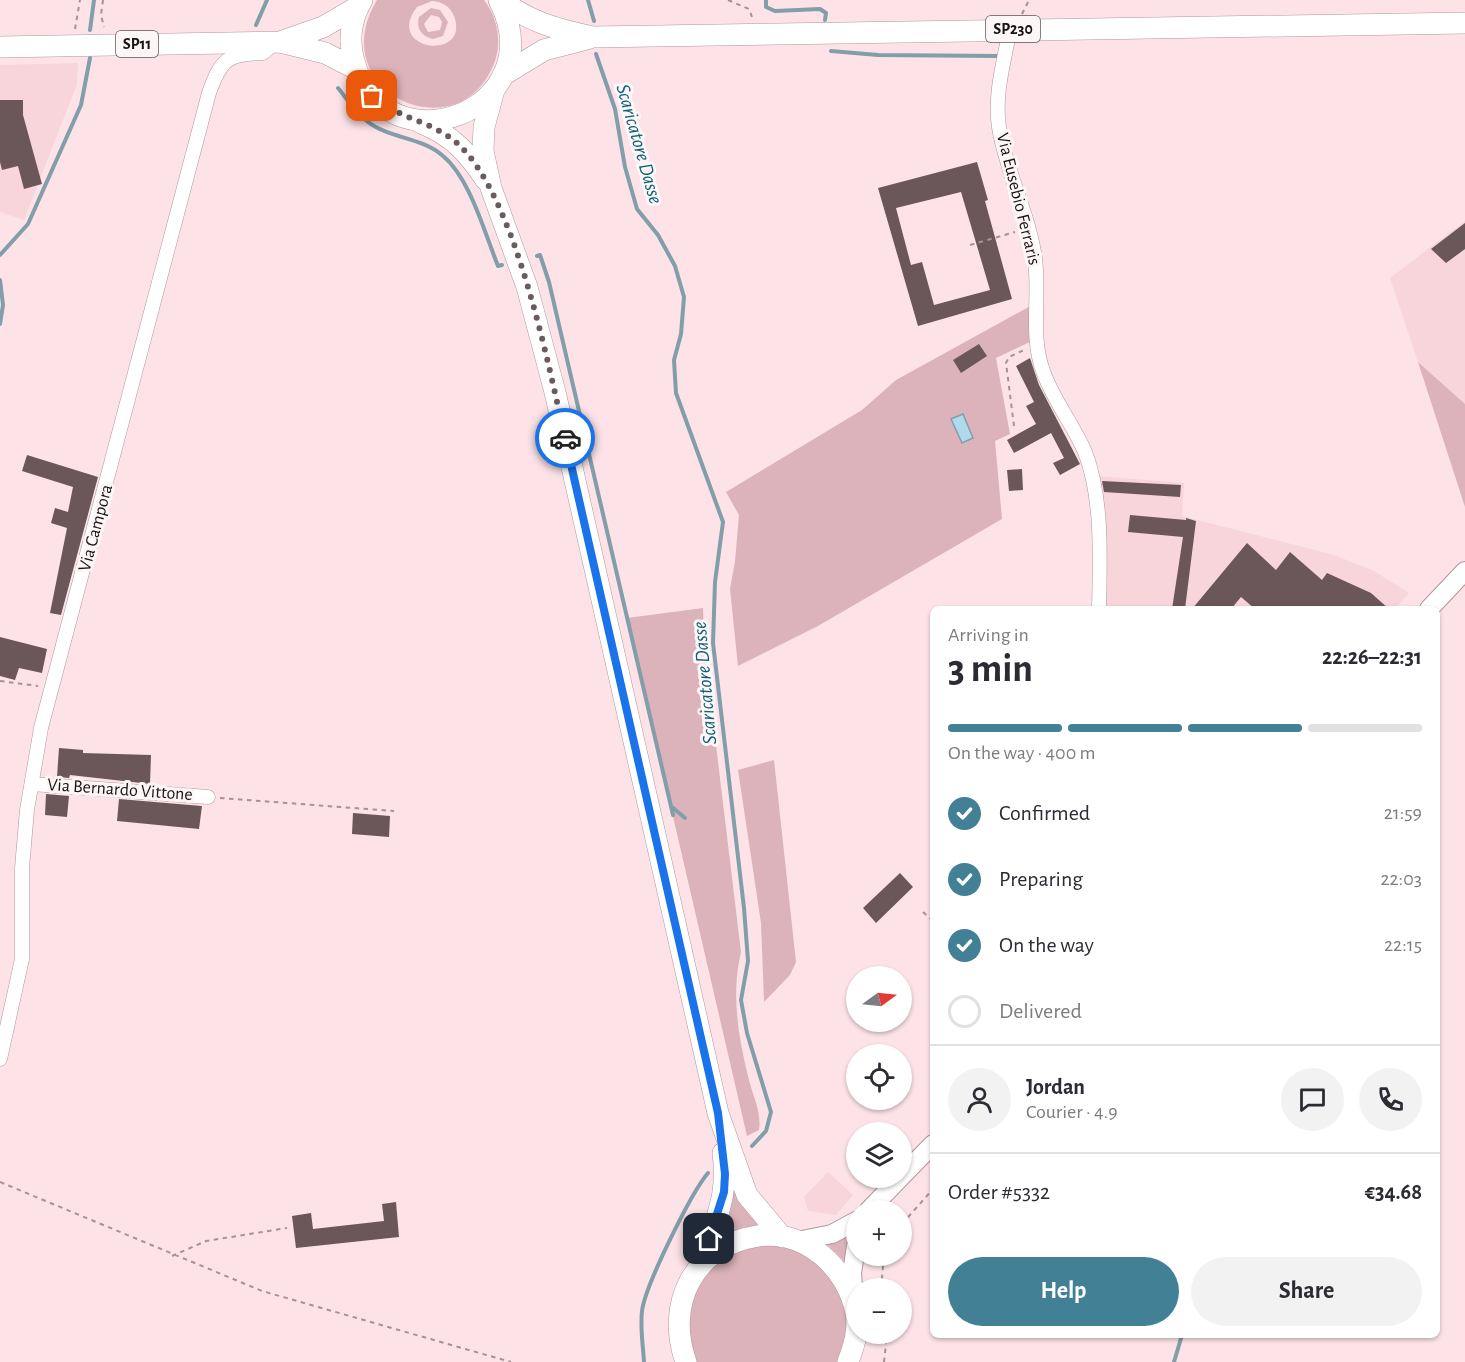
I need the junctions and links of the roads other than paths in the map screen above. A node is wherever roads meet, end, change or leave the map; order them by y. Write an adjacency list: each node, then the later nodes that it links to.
1 (500, 0): 5 (main road, SP230); 9 (main road)
2 (361, 3): 6 (main road, SP11); 8 (main road, SP11)
3 (1465, 23): 4 (main road, SP230)
4 (1010, 29): 5 (main road, SP230); 13 (street, Via Eusebio Ferraris)
5 (593, 37): 9 (main road, SP230)
6 (277, 42): 7 (main road, SP11); 8 (main road, SP11); 15 (street, Via Campora)
7 (0, 47)
8 (356, 69): 10 (main road, SP11)
9 (499, 83): 10 (main road, SP11); 11 (main road)
10 (412, 119): 11 (main road)
11 (491, 188): 18 (main road)
12 (1465, 571): 14 (main road)
13 (1100, 606)
14 (1432, 606)
15 (32, 784): 16 (street, Via Bernardo Vittone); 17 (street, Via Campora)
16 (208, 797)
17 (0, 1059)
18 (718, 1113): 22 (main road); 23 (main road)
19 (930, 1147): 20 (main road)
20 (880, 1200)
21 (846, 1226): 22 (main road)
22 (790, 1238): 23 (main road); 24 (main road)
23 (704, 1262): 26 (main road)
24 (846, 1286)
25 (855, 1344): 27 (main road)
26 (682, 1356)
27 (848, 1362)

